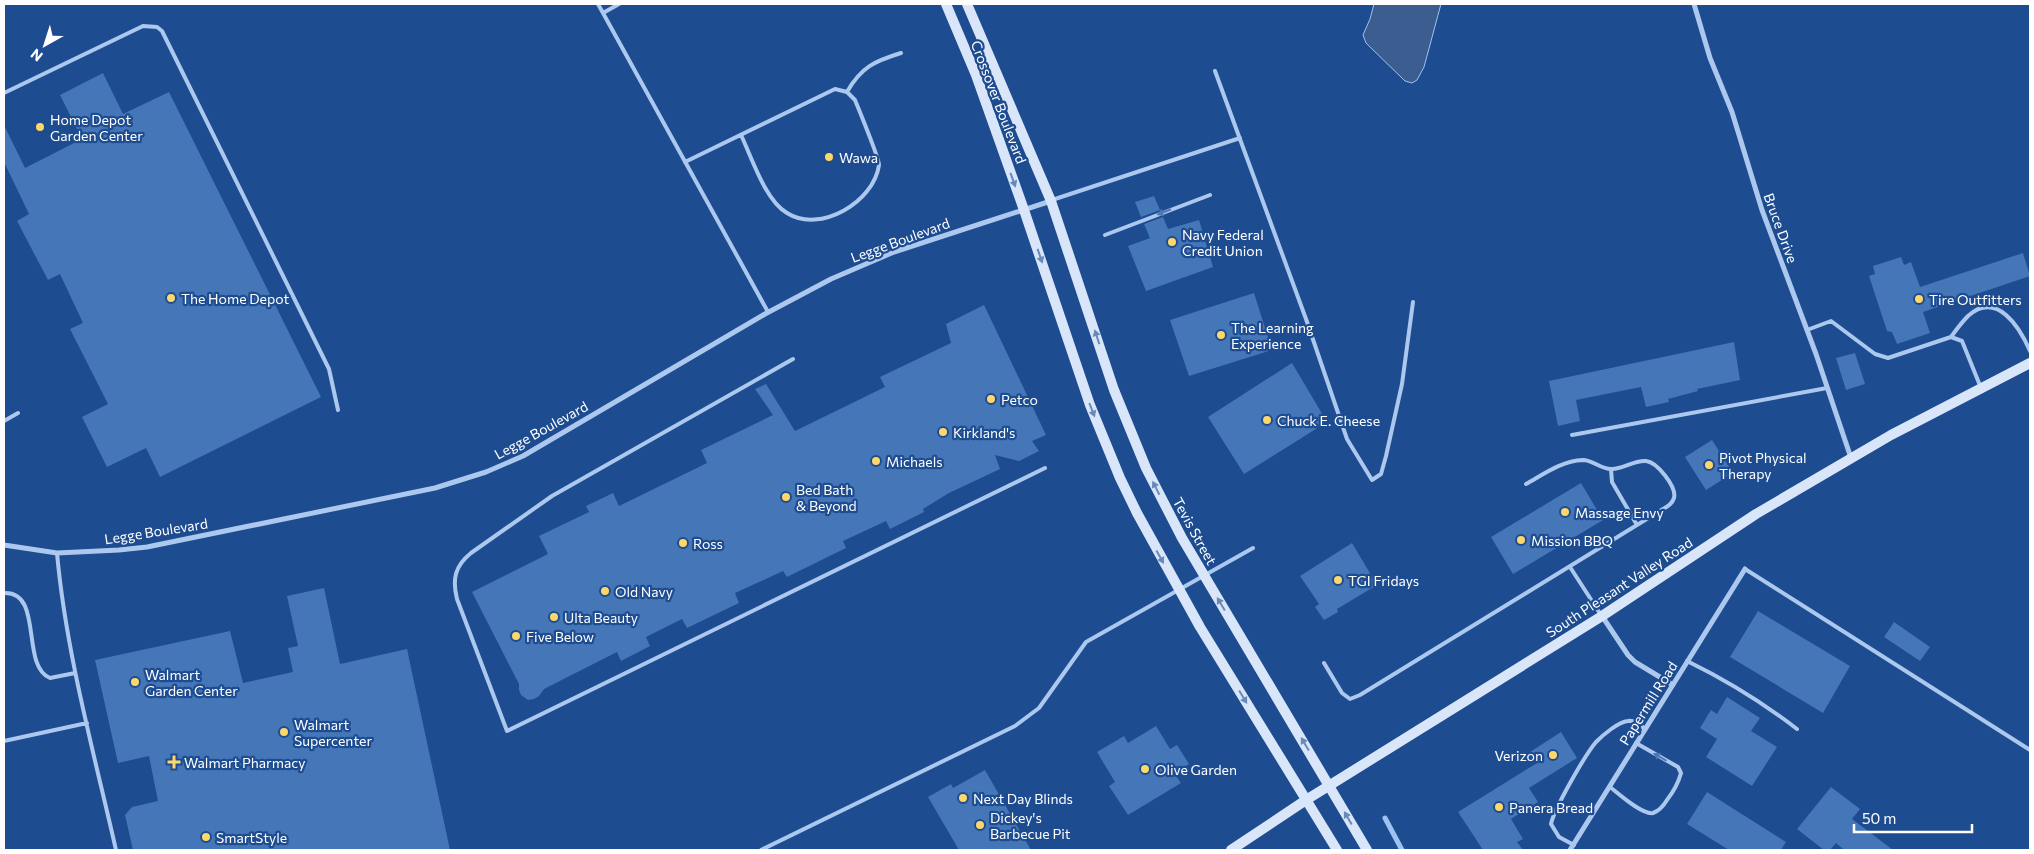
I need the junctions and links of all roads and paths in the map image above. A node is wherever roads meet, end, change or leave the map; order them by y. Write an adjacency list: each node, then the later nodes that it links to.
1 (598, 4): 6 (lane)
2 (619, 4): 6 (lane)
3 (946, 4): 16 (main road, Crossover Boulevard, one-way to 16)
4 (967, 4): 15 (main road, Crossover Boulevard)
5 (1694, 4): 20 (street, Bruce Drive)
6 (603, 13): 13 (lane)
7 (901, 52): 9 (lane)
8 (1216, 71): 12 (lane)
9 (848, 92): 11 (lane); 11 (lane)
10 (4, 93): 27 (lane)
11 (741, 135): 13 (lane)
12 (1240, 138): 15 (lane); 18 (lane)
13 (685, 162): 19 (lane)
14 (1210, 195): 17 (lane, one-way to 17)
15 (1051, 201): 16 (street, Legge Boulevard); 41 (main road, Tevis Street, one-way to 15)
16 (1024, 210): 19 (street, Legge Boulevard); 42 (main road, one-way to 42)
17 (1105, 235)
18 (1413, 302)
19 (768, 312): 38 (street, Legge Boulevard)
20 (1807, 330): 21 (lane); 25 (street, Bruce Drive)
21 (1951, 337): 22 (lane); 26 (lane)
22 (2030, 352)
23 (793, 359): 32 (lane)
24 (2030, 363): 26 (main road, South Pleasant Valley Road)
25 (1827, 388): 30 (lane); 31 (street, Bruce Drive)
26 (1981, 388): 31 (main road, South Pleasant Valley Road)
27 (338, 410)
28 (18, 413): 29 (lane)
29 (4, 421)
30 (1572, 435)
31 (1851, 458): 44 (main road, South Pleasant Valley Road)
32 (1045, 468)
33 (1611, 470): 34 (lane); 35 (lane); 35 (lane)
34 (1526, 484)
35 (1637, 525): 39 (lane)
36 (4, 544): 38 (street, Legge Boulevard)
37 (1253, 548): 41 (lane)
38 (57, 554): 47 (lane)
39 (1570, 567): 44 (lane); 46 (lane)
40 (1745, 569): 45 (street, Papermill Road); 54 (lane)
41 (1205, 576): 42 (lane); 55 (main road, Tevis Street, one-way to 41)
42 (1179, 590): 57 (main road, one-way to 57); 60 (lane)
43 (4, 594): 47 (lane)
44 (1602, 616): 48 (street); 55 (main road, South Pleasant Valley Road)
45 (1687, 661): 48 (street, Papermill Road); 51 (lane)
46 (1324, 663)
47 (75, 673): 49 (lane)
48 (1673, 685): 50 (street, Papermill Road)
49 (87, 723): 52 (lane); 59 (lane)
50 (1645, 729): 53 (street, Papermill Road); 58 (lane)
51 (1797, 729)
52 (4, 741)
53 (1636, 743): 56 (street, Papermill Road); 56 (lane, one-way to 53)
54 (2030, 750)
55 (1330, 786): 57 (main road, South Pleasant Valley Road); 63 (main road, Tevis Street, one-way to 55)
56 (1610, 787): 58 (street, Papermill Road)
57 (1306, 800): 61 (main road, South Pleasant Valley Road); 62 (main road)
58 (1572, 848)
59 (116, 850)
60 (760, 850)
61 (1232, 850)
62 (1337, 850)
63 (1367, 850)

